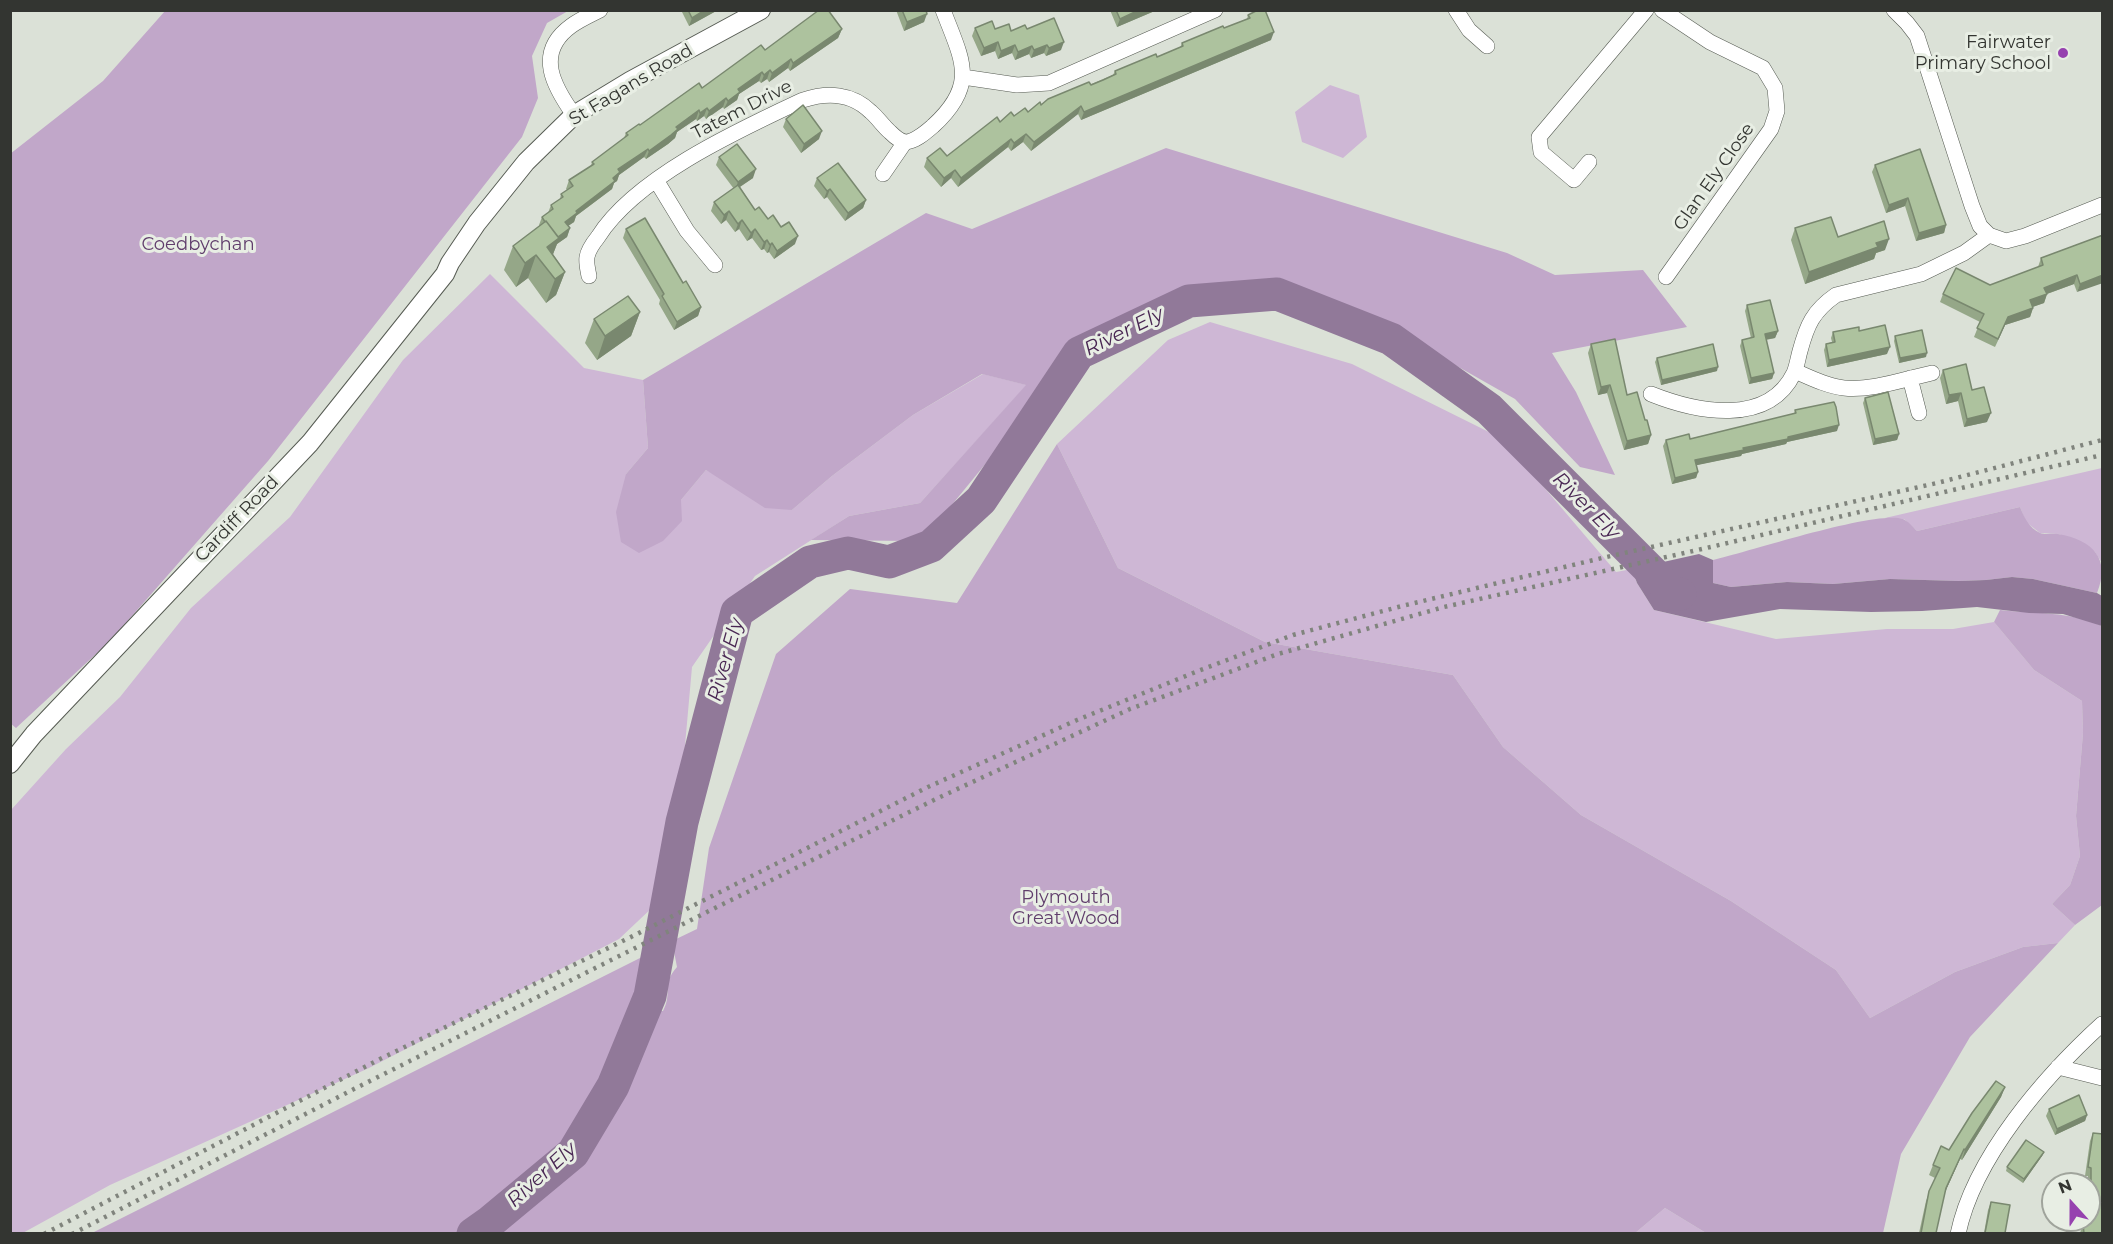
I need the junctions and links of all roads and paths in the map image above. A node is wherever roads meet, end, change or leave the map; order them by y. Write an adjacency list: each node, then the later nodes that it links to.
1 (600, 10): 11 (street)
2 (761, 10): 11 (street, St Fagans Road)
3 (943, 10): 10 (street)
4 (1215, 10): 10 (street)
5 (1456, 10): 9 (street)
6 (1646, 10): 13 (street)
7 (1662, 10): 21 (street, Glan Ely Close)
8 (1894, 10): 17 (street)
9 (1487, 46)
10 (963, 77): 12 (street)
11 (574, 115): 18 (street, St Fagans Road)
12 (905, 142): 14 (street); 15 (street, Tatem Drive)
13 (1589, 162)
14 (884, 174)
15 (656, 180): 19 (street); 20 (street, Tatem Drive)
16 (2103, 205): 17 (street)
17 (1989, 235): 22 (street)
18 (450, 262): 27 (street, Cardiff Road)
19 (715, 265)
20 (589, 276)
21 (1666, 277)
22 (1795, 371): 24 (street); 25 (street)
23 (1932, 373): 24 (street)
24 (1910, 378): 26 (street)
25 (1651, 394)
26 (1919, 413)
27 (10, 764)
28 (2103, 1024): 29 (street)
29 (2058, 1067): 30 (street); 31 (street)
30 (2103, 1078)
31 (1958, 1233)

